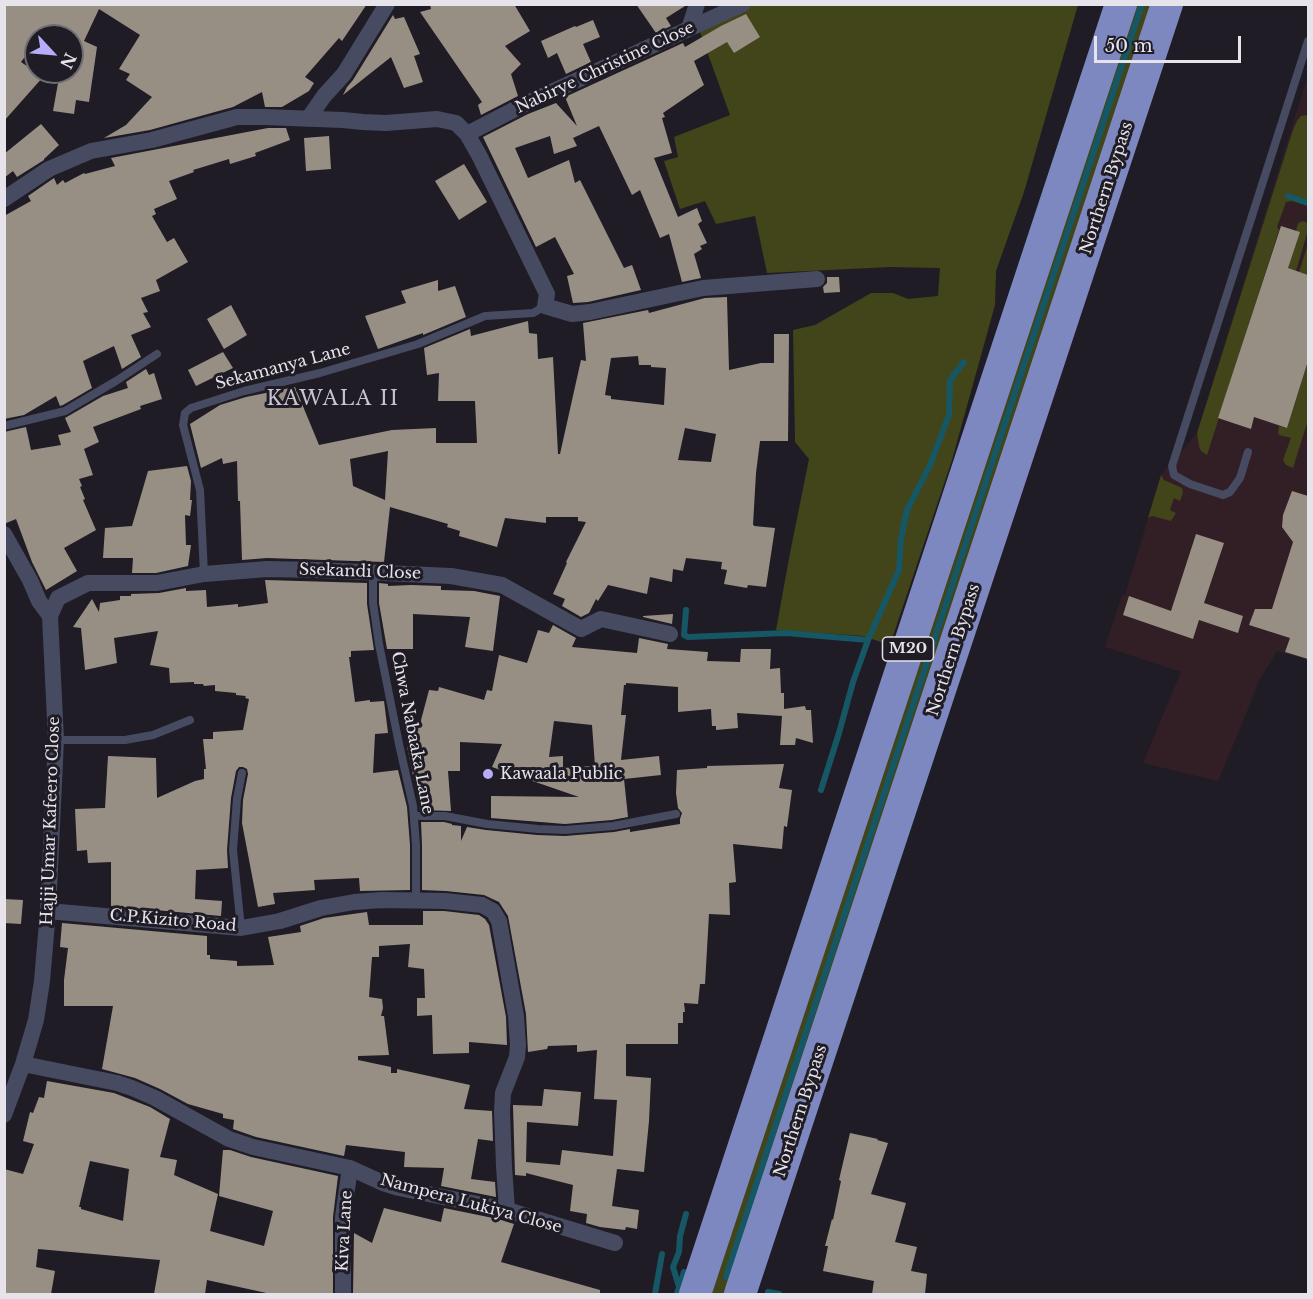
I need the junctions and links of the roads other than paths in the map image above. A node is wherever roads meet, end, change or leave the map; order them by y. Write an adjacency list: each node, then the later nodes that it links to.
1 (387, 4): 8 (street)
2 (697, 4): 6 (street)
3 (743, 4): 6 (street, Nabirye Christine Close)
4 (1121, 4): 35 (highway, M20)
5 (1167, 4): 36 (highway, Northern Bypass)
6 (689, 29): 9 (street, Nabirye Christine Close)
7 (1308, 41): 15 (lane)
8 (308, 119): 9 (street); 10 (street)
9 (467, 134): 12 (street)
10 (4, 199)
11 (817, 279): 12 (street)
12 (545, 306): 18 (lane, Sekamanya Lane)
13 (157, 354): 14 (lane)
14 (4, 426)
15 (1248, 452)
16 (4, 534): 19 (street, Hajji Umar Kafeero Close)
17 (373, 572): 18 (street, Ssekandi Close); 20 (street, Ssekandi Close); 25 (lane, Chwa Nabaaka Lane)
18 (204, 574): 19 (street, Ssekandi Close)
19 (50, 616): 22 (street, Hajji Umar Kafeero Close)
20 (670, 634)
21 (190, 720): 22 (lane)
22 (56, 741): 27 (street, Hajji Umar Kafeero Close)
23 (242, 773): 28 (lane)
24 (676, 814): 25 (lane)
25 (414, 816): 26 (lane, Chwa Nabaaka Lane)
26 (416, 901): 28 (street, C.P.Kizito Road); 32 (street, C.P.Kizito Road)
27 (48, 911): 28 (street, C.P.Kizito Road); 29 (street, Hajji Umar Kafeero Close)
28 (241, 928)
29 (23, 1064): 30 (street, Hajji Umar Kafeero Close); 31 (street, Nampera Lukiya Close)
30 (4, 1115)
31 (350, 1168): 32 (street, Nampera Lukiya Close); 34 (street, Kiva Lane)
32 (507, 1210): 33 (street, Nampera Lukiya Close)
33 (615, 1243)
34 (343, 1294)
35 (695, 1294)
36 (740, 1294)

